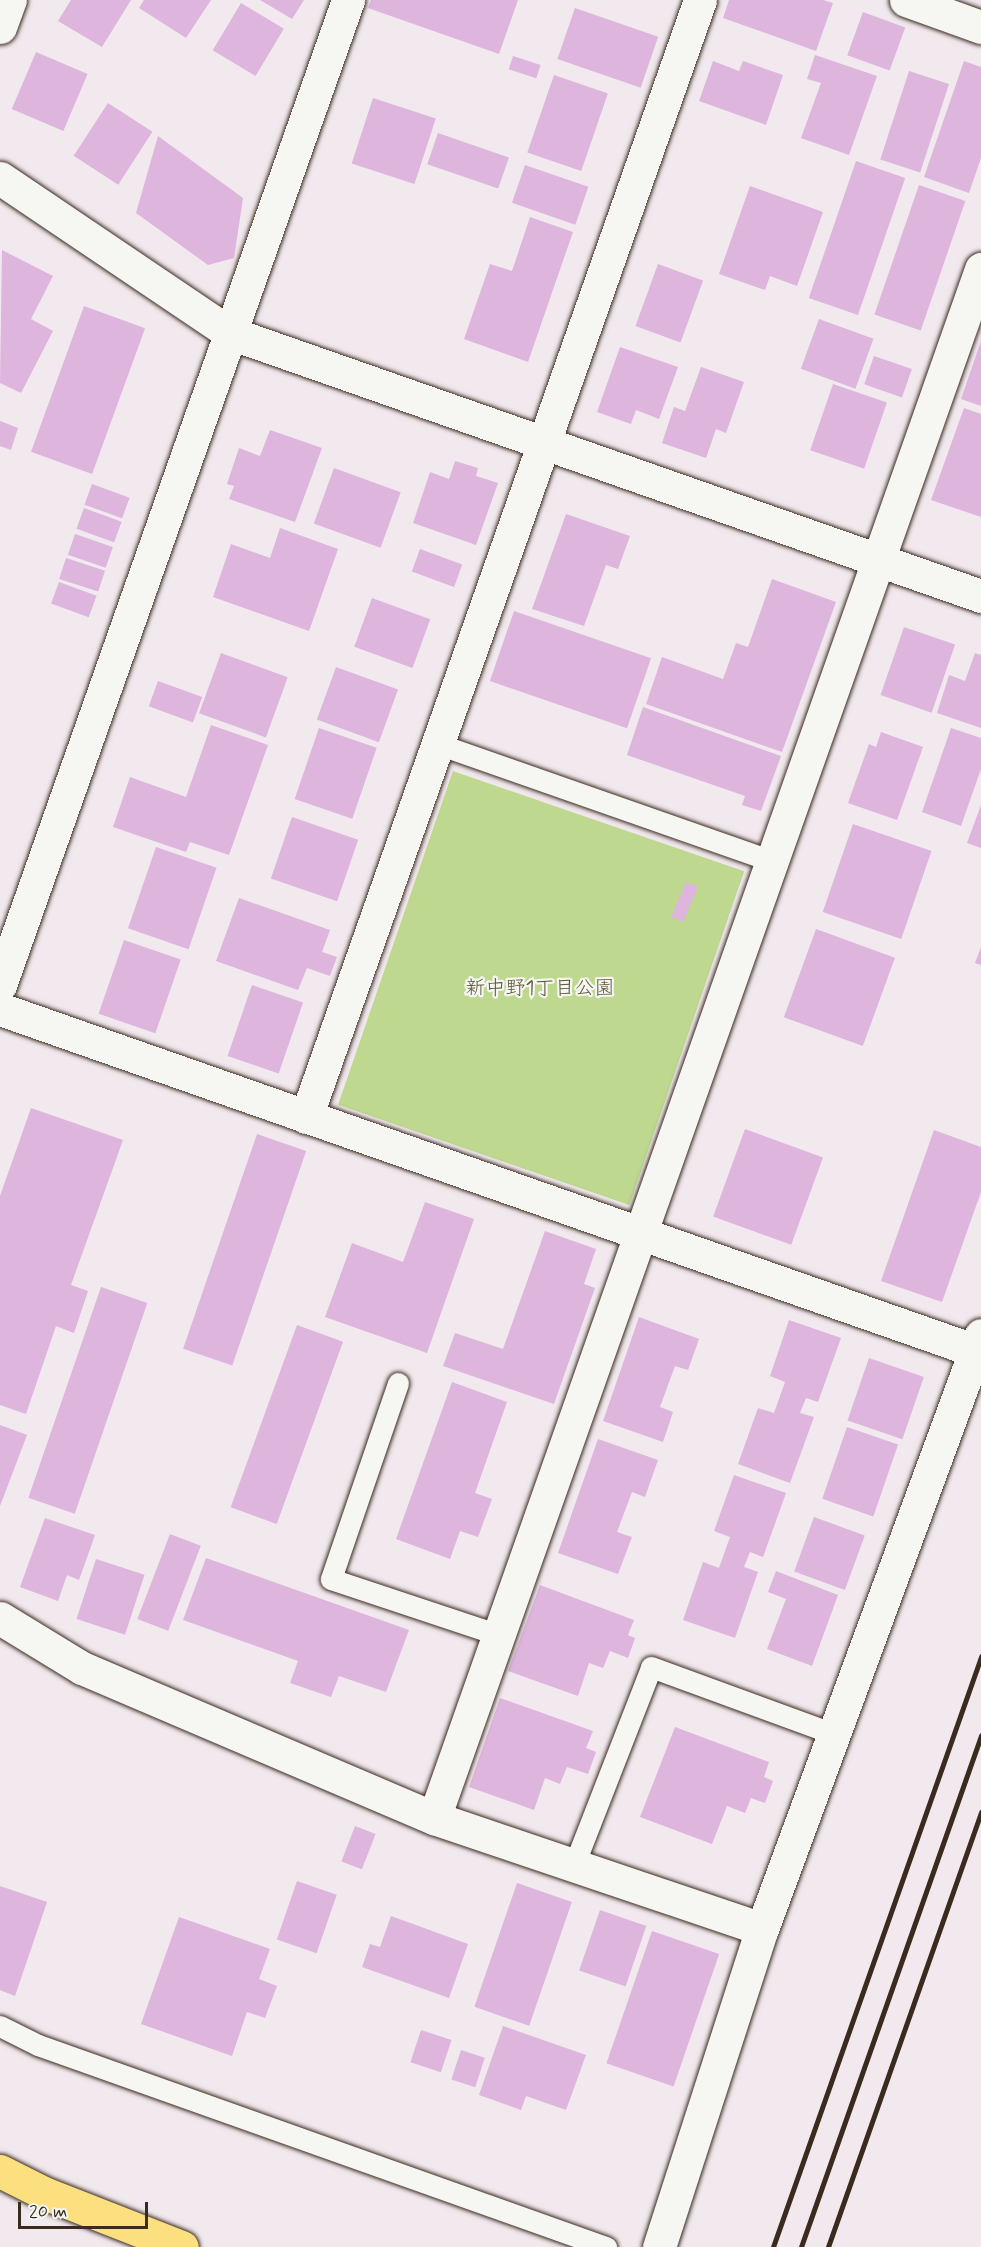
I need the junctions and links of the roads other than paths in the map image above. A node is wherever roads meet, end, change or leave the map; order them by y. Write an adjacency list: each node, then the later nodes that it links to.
1 (10, 0): 5 (street)
2 (348, 0): 9 (street)
3 (700, 0): 10 (street)
4 (906, 0): 6 (street)
5 (0, 27)
6 (981, 27)
7 (0, 178): 9 (street)
8 (981, 269): 11 (street)
9 (230, 333): 10 (street); 15 (street)
10 (544, 443): 11 (street); 13 (street)
11 (878, 560): 12 (street); 14 (street)
12 (981, 596)
13 (438, 744): 14 (lane); 17 (street)
14 (772, 861): 18 (street)
15 (0, 985)
16 (0, 1009): 17 (street)
17 (306, 1117): 18 (street)
18 (641, 1233): 19 (street); 22 (street)
19 (978, 1343): 23 (street)
20 (398, 1383): 22 (lane)
21 (0, 1618): 24 (street)
22 (499, 1635): 24 (street)
23 (834, 1734): 25 (lane); 26 (street)
24 (434, 1818): 25 (street)
25 (574, 1865): 26 (street)
26 (762, 1929): 31 (street)
27 (0, 2026): 30 (lane)
28 (0, 2171): 29 (highway)
29 (182, 2247)
30 (606, 2247)
31 (659, 2247)

